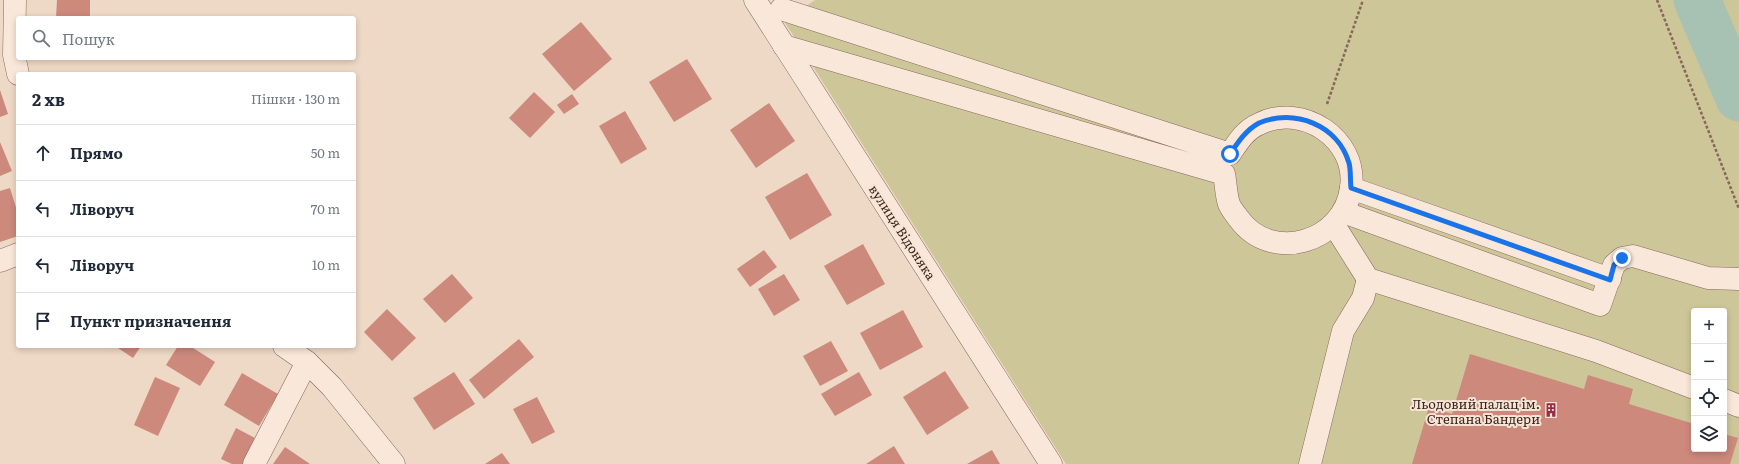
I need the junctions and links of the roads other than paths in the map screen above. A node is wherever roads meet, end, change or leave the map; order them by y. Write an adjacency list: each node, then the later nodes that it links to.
1 (15, 0): 5 (street)
2 (755, 0): 3 (street, вулиця Відоняка)
3 (780, 9): 4 (street, вулиця Відоняка); 6 (street)
4 (784, 46): 7 (street); 20 (street, вулиця Відоняка)
5 (18, 72)
6 (1351, 188): 7 (street); 12 (street)
7 (1339, 218): 10 (street); 12 (street)
8 (16, 255): 9 (street)
9 (0, 260)
10 (1368, 279): 15 (street); 21 (street)
11 (1739, 279): 12 (street)
12 (1610, 280)
13 (287, 348): 14 (street)
14 (307, 362): 18 (street); 19 (street)
15 (1691, 387)
16 (1727, 401): 17 (street)
17 (1739, 406)
18 (254, 464)
19 (394, 464)
20 (1051, 464)
21 (1310, 464)

